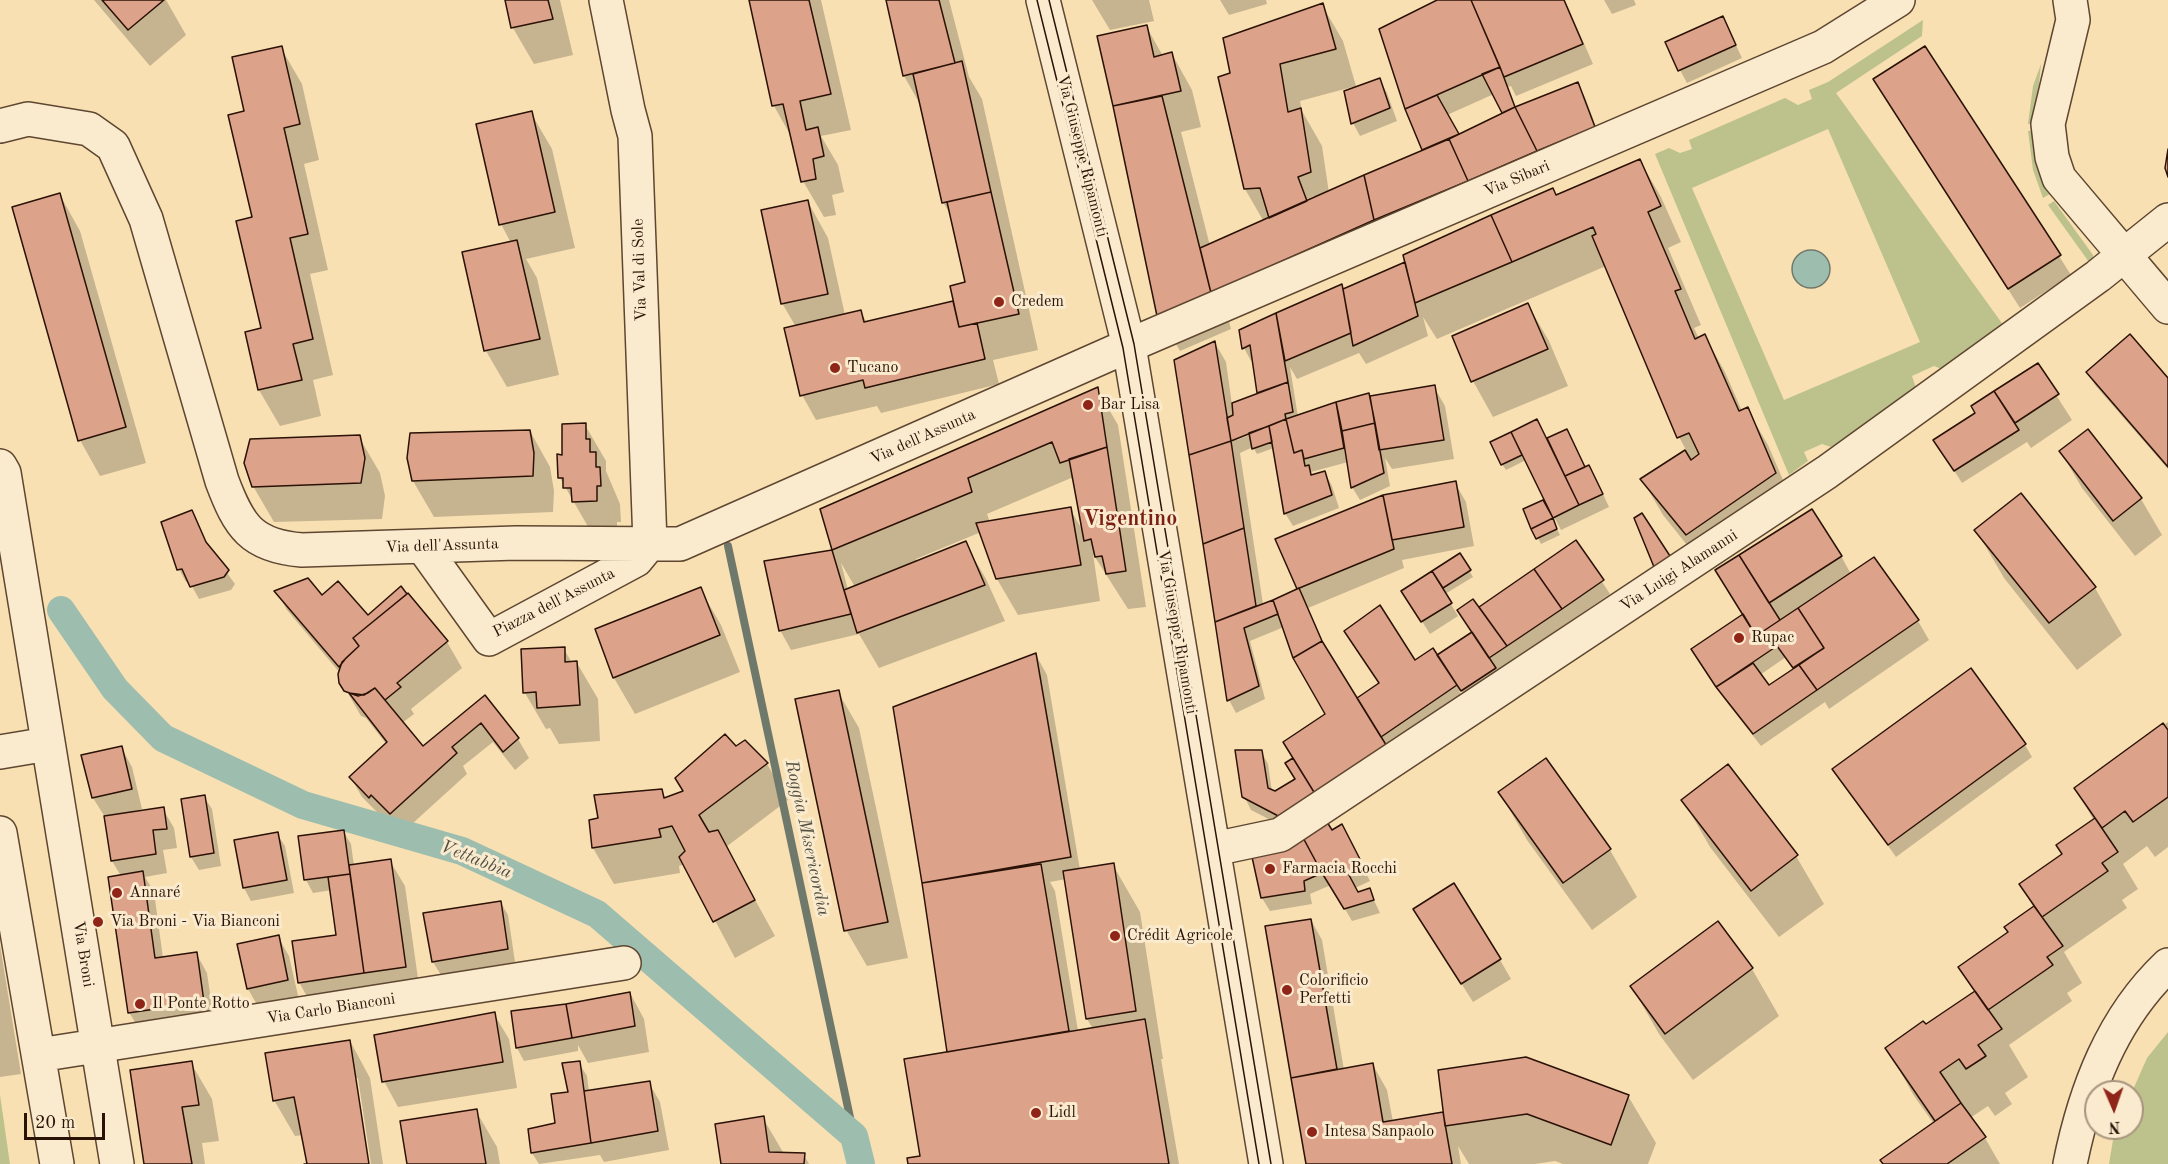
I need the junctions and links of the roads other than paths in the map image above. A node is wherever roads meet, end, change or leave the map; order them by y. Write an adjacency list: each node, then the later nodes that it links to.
1 (606, 0): 11 (street, Via Val di Sole)
2 (1043, 0): 9 (street, Via Giuseppe Ripamonti)
3 (1898, 0): 9 (street, Via Sibari)
4 (2070, 0): 7 (street)
5 (0, 126): 12 (street, Via dell'Assunta)
6 (2168, 220): 7 (street, Via Luigi Alamanni)
7 (2125, 256): 8 (street); 16 (street, Via Luigi Alamanni)
8 (2168, 307)
9 (1129, 346): 11 (street, Via dell'Assunta); 16 (street, Via Giuseppe Ripamonti)
10 (0, 466): 13 (street, Via Broni)
11 (650, 543): 12 (street, Via dell'Assunta); 12 (street, Piazza dell'Assunta)
12 (423, 547)
13 (48, 744): 14 (street); 19 (street, Via Broni)
14 (0, 752)
15 (0, 833): 20 (street)
16 (1214, 849): 23 (street, Via Giuseppe Ripamonti)
17 (624, 963): 19 (street, Via Carlo Bianconi)
18 (2168, 965): 24 (street)
19 (98, 1047): 20 (street, Via Carlo Bianconi); 22 (street, Via Broni)
20 (39, 1055): 21 (street)
21 (57, 1164)
22 (117, 1164)
23 (1266, 1164)
24 (2070, 1164)

